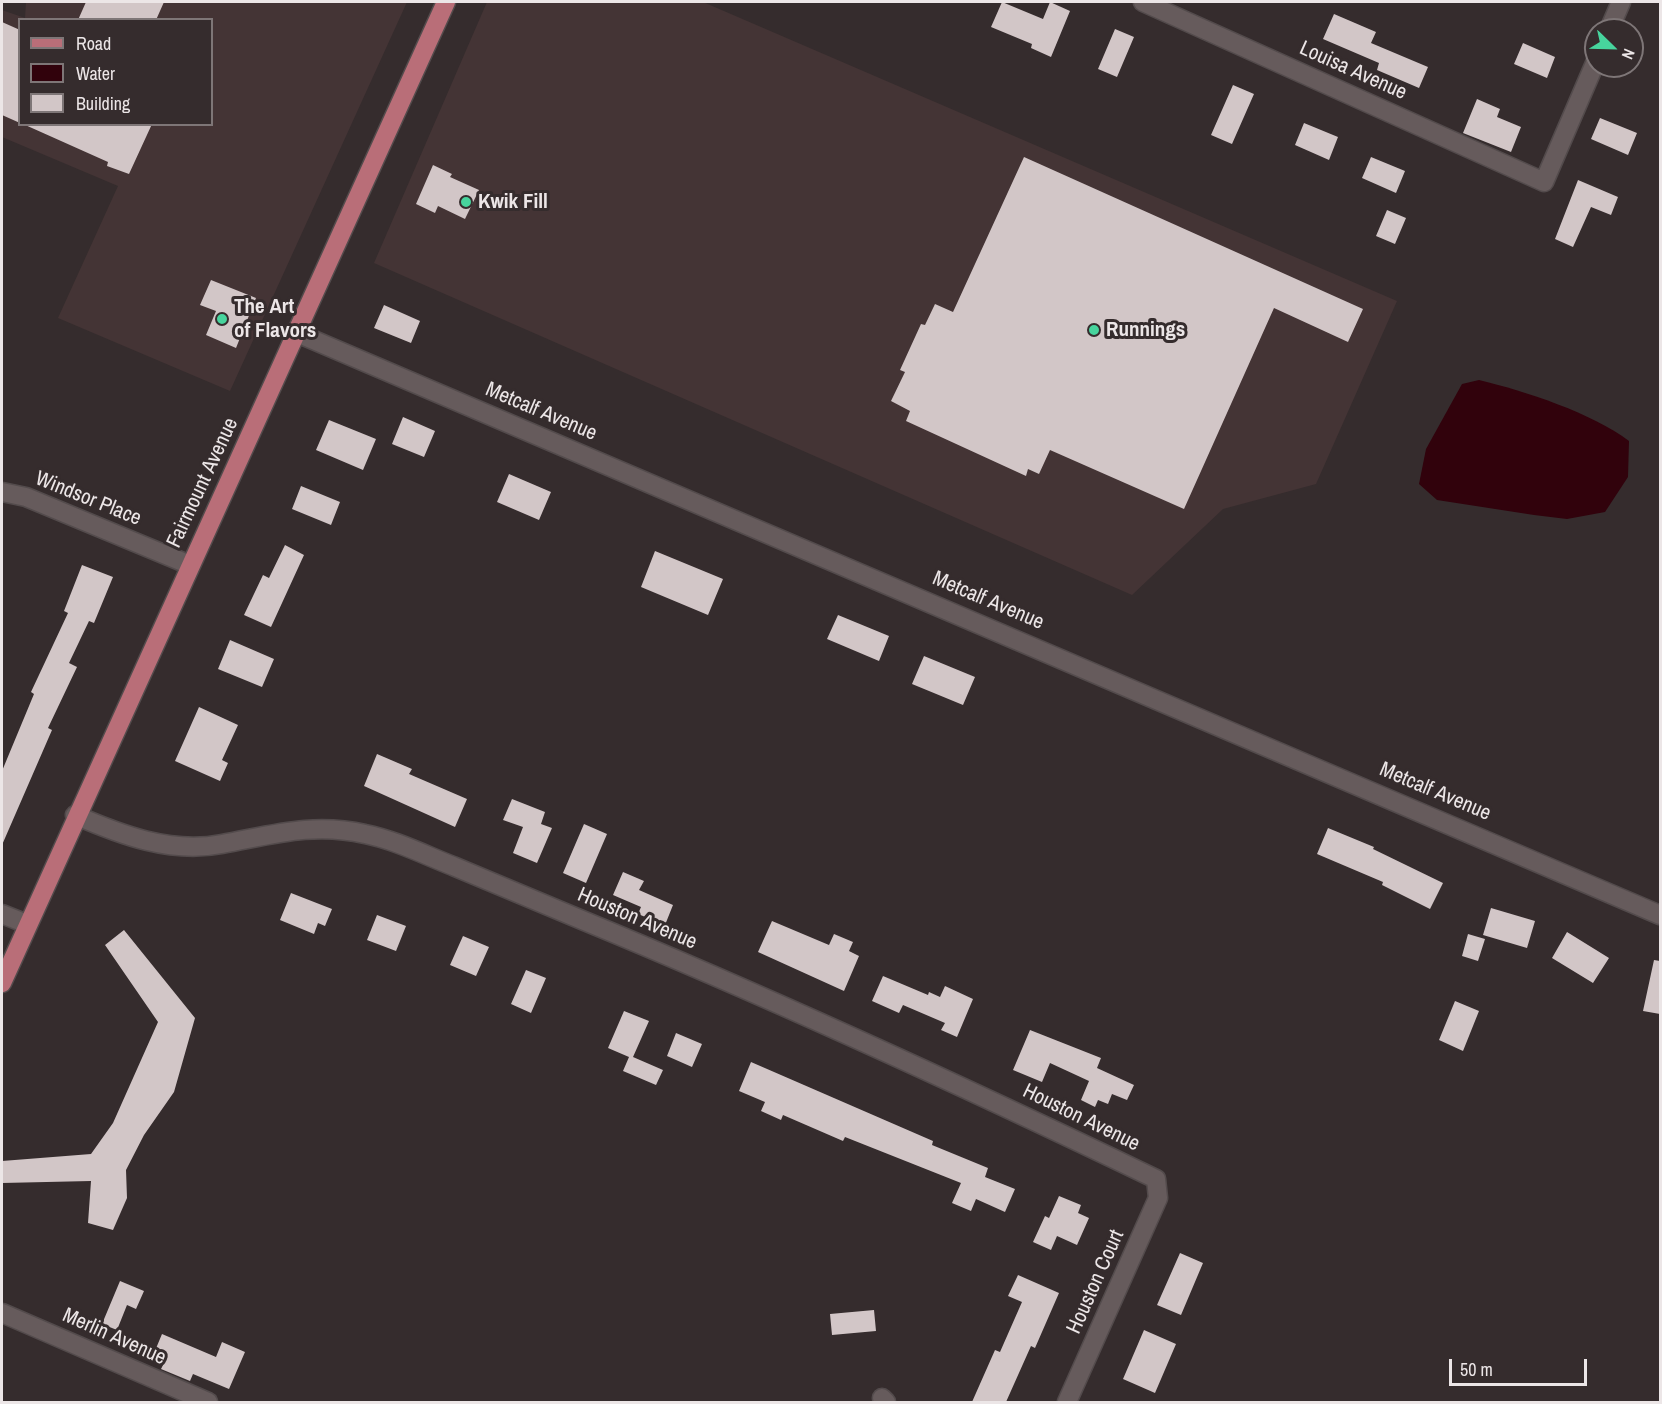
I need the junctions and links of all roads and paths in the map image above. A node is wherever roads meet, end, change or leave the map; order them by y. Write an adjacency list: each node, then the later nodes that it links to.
1 (446, 2): 6 (main road, Fairmount Avenue)
2 (1143, 2): 5 (street, Louisa Avenue)
3 (1622, 2): 4 (street)
4 (1615, 18)
5 (1589, 78)
6 (297, 333): 8 (main road, Fairmount Avenue); 11 (street, Metcalf Avenue)
7 (2, 492): 8 (street, Windsor Place)
8 (190, 565): 9 (main road, Fairmount Avenue)
9 (75, 815): 12 (main road, Fairmount Avenue); 14 (street, Houston Avenue)
10 (2, 914): 12 (street)
11 (1660, 915)
12 (27, 924): 13 (main road, Fairmount Avenue)
13 (2, 983)
14 (1156, 1179): 17 (street, Houston Court)
15 (2, 1312): 16 (street, Merlin Avenue)
16 (208, 1402)
17 (1067, 1402)

